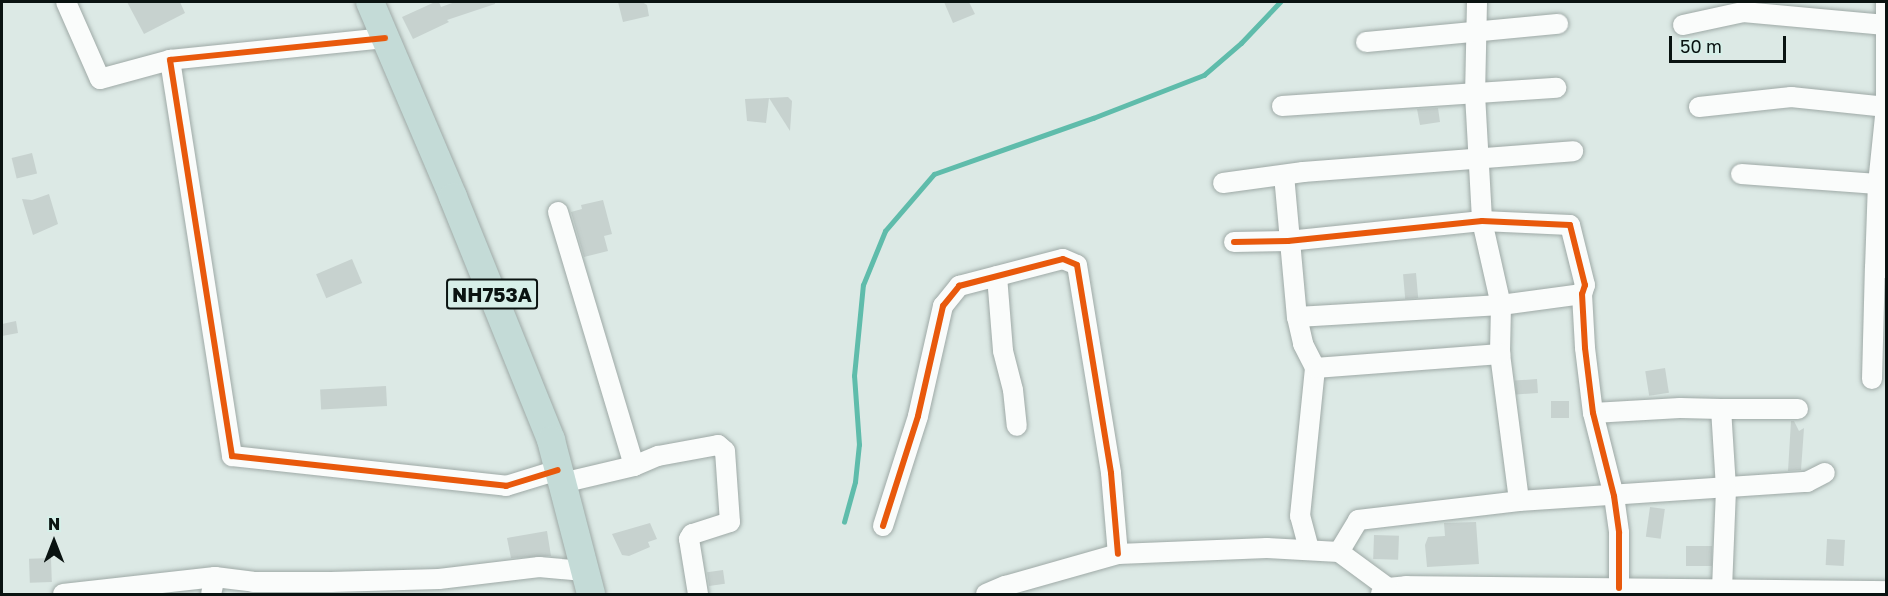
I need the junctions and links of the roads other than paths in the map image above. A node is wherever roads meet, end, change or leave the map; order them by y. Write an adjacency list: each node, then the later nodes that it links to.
1 (66, 2): 11 (street)
2 (370, 2): 9 (highway, NH753A)
3 (1477, 2): 8 (street)
4 (1886, 2): 7 (street)
5 (1558, 24): 8 (street)
6 (1683, 25): 7 (street)
7 (1885, 25): 16 (street)
8 (1478, 33): 10 (street); 13 (street)
9 (385, 38): 11 (street); 41 (highway, NH753A)
10 (1366, 42)
11 (170, 60): 41 (street)
12 (1556, 88): 13 (street)
13 (1475, 94): 14 (street); 18 (street)
14 (1282, 106)
15 (1699, 107): 16 (street)
16 (1886, 107): 22 (street)
17 (1574, 151): 18 (street)
18 (1479, 159): 20 (street); 24 (street)
19 (1741, 174): 22 (street)
20 (1284, 175): 21 (street); 25 (street)
21 (1223, 183)
22 (1878, 184): 27 (street)
23 (558, 212): 39 (street)
24 (1482, 221): 25 (street); 29 (street); 30 (street)
25 (1288, 241): 26 (street); 31 (street)
26 (1234, 242)
27 (1881, 268): 34 (street)
28 (997, 276): 38 (street); 45 (street); 48 (street)
29 (1582, 294): 30 (street); 37 (street)
30 (1501, 305): 31 (street); 32 (street)
31 (1297, 317): 33 (street)
32 (1500, 354): 33 (street); 44 (street)
33 (1315, 368): 46 (street)
34 (1872, 379)
35 (1721, 409): 36 (street); 37 (street); 42 (street)
36 (1798, 409)
37 (1593, 413): 43 (street)
38 (1017, 426)
39 (634, 466): 41 (street); 56 (street)
40 (1825, 473): 42 (street)
41 (560, 476): 49 (highway, NH753A)
42 (1726, 488): 43 (street); 52 (street)
43 (1614, 496): 44 (street); 51 (street)
44 (1519, 501): 47 (street)
45 (883, 526)
46 (1309, 549): 47 (street); 48 (street)
47 (1339, 552): 53 (street)
48 (1118, 554): 57 (street)
49 (588, 583): 50 (street)
50 (213, 586): 55 (street)
51 (1619, 588): 52 (street); 53 (street)
52 (1722, 590): 54 (street)
53 (1384, 591)
54 (1887, 591)
55 (63, 594)
56 (698, 594)
57 (986, 594)

